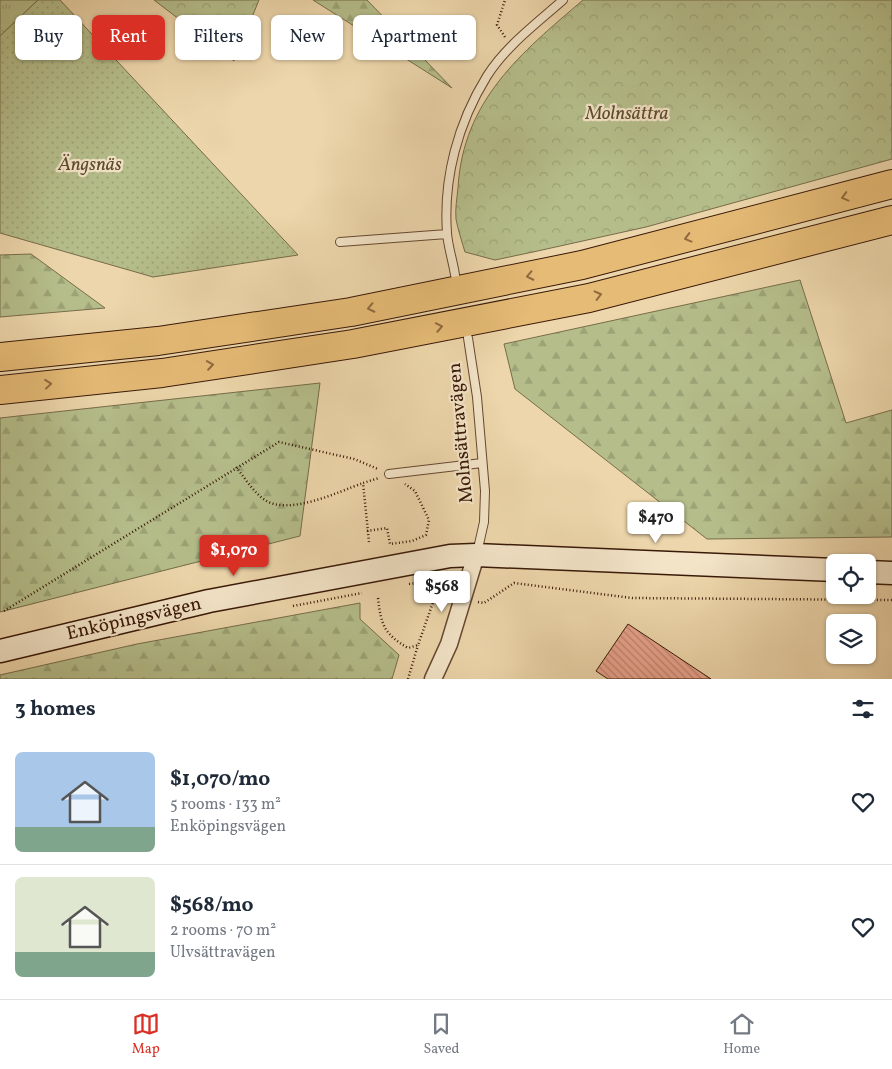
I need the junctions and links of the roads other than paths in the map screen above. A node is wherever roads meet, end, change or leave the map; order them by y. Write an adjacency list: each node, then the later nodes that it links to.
1 (563, 0): 4 (lane)
2 (892, 184): 8 (highway, one-way to 8)
3 (892, 220): 9 (highway, one-way to 3)
4 (447, 234): 5 (lane); 6 (lane)
5 (340, 242)
6 (455, 275)
7 (468, 338): 10 (lane, Molnsättravägen)
8 (0, 357)
9 (0, 390)
10 (482, 464): 11 (lane); 12 (lane, Molnsättravägen)
11 (390, 474)
12 (476, 555): 13 (street, Enköpingsvägen); 16 (street, Enköpingsvägen); 17 (street)
13 (826, 570)
14 (876, 572): 15 (street)
15 (892, 573)
16 (0, 651)
17 (433, 679)

